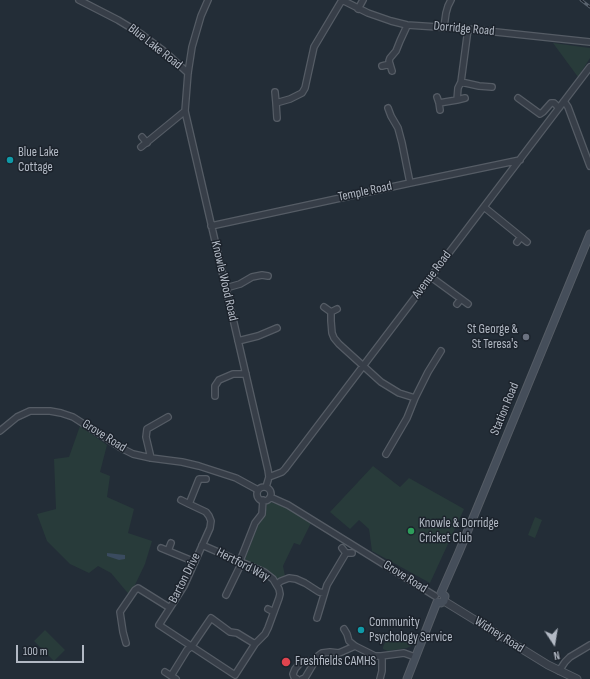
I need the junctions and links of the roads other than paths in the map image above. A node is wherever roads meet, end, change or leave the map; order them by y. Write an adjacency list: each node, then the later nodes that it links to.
1 (79, 0): 15 (street, Blue Lake Road)
2 (208, 0): 15 (street, Knowle Wood Road)
3 (342, 0): 6 (street, Dorridge Road); 24 (street)
4 (363, 0): 6 (street)
5 (451, 0): 8 (street)
6 (358, 9): 7 (street, Dorridge Road)
7 (407, 24): 8 (street, Dorridge Road); 11 (street)
8 (444, 27): 9 (street, Dorridge Road)
9 (468, 29): 10 (street, Dorridge Road); 16 (street)
10 (590, 42)
11 (390, 64): 12 (street); 14 (street)
12 (382, 66)
13 (590, 67): 23 (street, Avenue Road)
14 (392, 71)
15 (188, 73): 29 (street, Knowle Wood Road)
16 (461, 82): 17 (street); 22 (street)
17 (492, 87)
18 (275, 92): 24 (street)
19 (437, 97): 25 (street)
20 (465, 98): 22 (street)
21 (518, 98): 27 (street)
22 (457, 100): 25 (street)
23 (564, 101): 27 (street, Avenue Road); 35 (street)
24 (276, 103): 30 (street)
25 (439, 103): 28 (street)
26 (388, 108): 36 (street)
27 (559, 108): 34 (street, Avenue Road)
28 (440, 110)
29 (185, 111): 32 (street); 38 (street, Knowle Wood Road)
30 (277, 118)
31 (142, 137): 32 (street)
32 (147, 143): 33 (street)
33 (141, 147)
34 (520, 160): 36 (street, Temple Road); 37 (street, Avenue Road)
35 (590, 166)
36 (410, 182): 38 (street, Temple Road)
37 (484, 207): 40 (street); 44 (street, Avenue Road)
38 (211, 226): 45 (street, Knowle Wood Road)
39 (590, 234): 77 (main road, Station Road)
40 (521, 237): 41 (street); 42 (street)
41 (517, 242)
42 (527, 242)
43 (268, 276): 45 (street)
44 (431, 277): 46 (street); 51 (street, Avenue Road)
45 (226, 288): 49 (street, Knowle Wood Road)
46 (468, 304)
47 (324, 307): 51 (street)
48 (277, 328): 49 (street)
49 (238, 341): 52 (street, Knowle Wood Road)
50 (441, 351): 54 (street)
51 (363, 366): 54 (street); 59 (street, Avenue Road)
52 (246, 374): 53 (street); 59 (street, Knowle Wood Road)
53 (215, 396)
54 (415, 398): 57 (street)
55 (168, 417): 58 (street)
56 (0, 431): 58 (street, Grove Road)
57 (386, 454)
58 (151, 458): 62 (street, Grove Road)
59 (269, 476): 61 (street, Knowle Wood Road)
60 (200, 478): 66 (street)
61 (266, 487): 62 (street); 63 (street)
62 (258, 490): 65 (street)
63 (270, 497): 65 (street); 77 (street, Grove Road)
64 (181, 500): 66 (street, Barton Drive)
65 (263, 500): 73 (street)
66 (189, 504): 68 (street, Barton Drive)
67 (171, 542): 71 (street)
68 (202, 545): 72 (street, Barton Drive); 73 (street, Hertford Way)
69 (161, 548): 71 (street)
70 (342, 548): 75 (street)
71 (168, 551): 72 (street)
72 (194, 562): 78 (street, Barton Drive)
73 (241, 562): 74 (street, Hertford Way); 76 (street)
74 (277, 584): 75 (street); 82 (street, Hertford Way)
75 (324, 593): 79 (street)
76 (226, 595)
77 (439, 598): 87 (main road, Station Road); 89 (street, Widney Road)
78 (170, 608): 81 (street); 84 (street, Barton Drive)
79 (317, 618)
80 (344, 630): 85 (street)
81 (126, 643)
82 (255, 644): 84 (street); 84 (street, Hertford Way)
83 (590, 645): 89 (street)
84 (192, 646): 91 (street)
85 (355, 646): 86 (street); 88 (street)
86 (382, 656): 87 (street); 94 (street)
87 (415, 657): 95 (main road, Station Road)
88 (315, 661): 92 (street); 93 (street)
89 (559, 671): 96 (street, Widney Road)
90 (165, 672): 91 (street)
91 (173, 677)
92 (297, 679)
93 (302, 679)
94 (380, 679)
95 (406, 679)
96 (577, 679)

